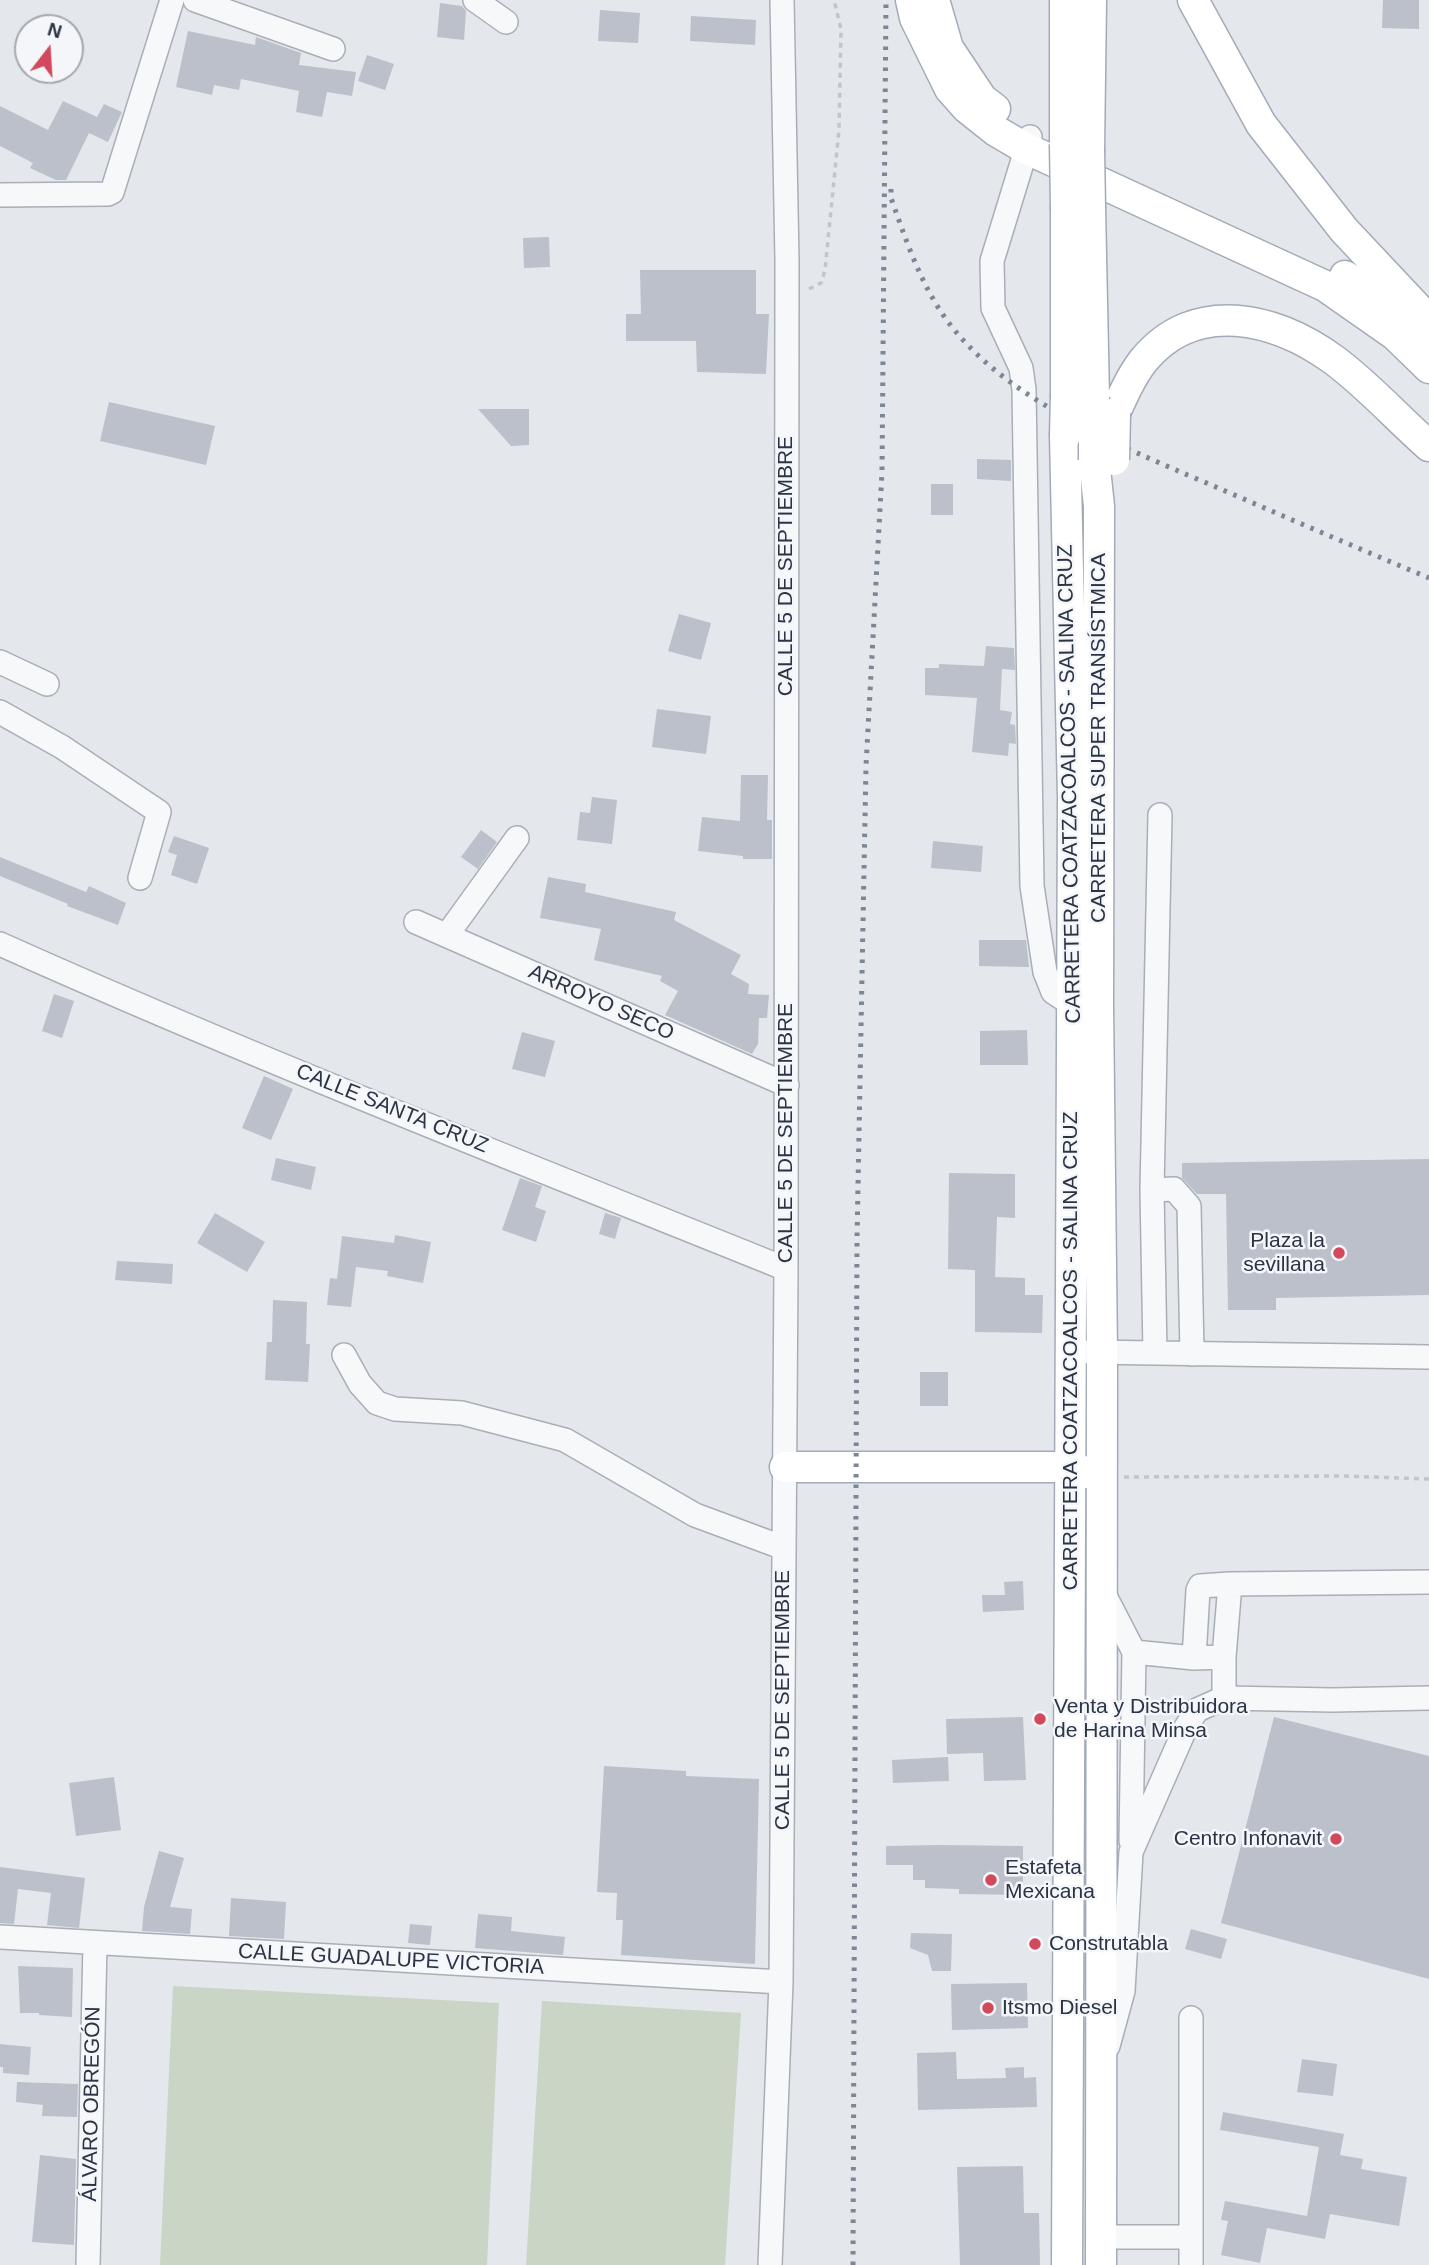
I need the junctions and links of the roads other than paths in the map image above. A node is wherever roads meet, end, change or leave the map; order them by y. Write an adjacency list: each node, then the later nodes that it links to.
1 (172, 0): 14 (street)
2 (195, 0): 11 (street)
3 (475, 0): 10 (street)
4 (782, 0): 31 (street, CALLE 5 DE SEPTIEMBRE)
5 (911, 0): 12 (main road)
6 (934, 0): 12 (main road)
7 (1066, 0): 13 (main road, CARRETERA SUPER TRANSÍSTMICA)
8 (1091, 0): 13 (main road, CARRETERA SUPER TRANSÍSTMICA)
9 (1194, 0): 15 (main road)
10 (506, 22)
11 (333, 49)
12 (1028, 143): 16 (main road); 17 (main road); 30 (street)
13 (1077, 147): 18 (main road, CARRETERA SUPER TRANSÍSTMICA, bridge)
14 (0, 195)
15 (1429, 321)
16 (1429, 332)
17 (1429, 368)
18 (1092, 402): 19 (main road, CARRETERA SUPER TRANSÍSTMICA, bridge); 20 (main road); 30 (main road, CARRETERA SUPER TRANSÍSTMICA, bridge)
19 (1065, 436): 30 (main road, CARRETERA COATZACOALCOS - SALINA CRUZ)
20 (1429, 446)
21 (0, 662): 22 (street)
22 (47, 684)
23 (0, 712): 26 (street)
24 (1160, 815): 32 (street)
25 (517, 838): 28 (street)
26 (140, 878)
27 (416, 922): 28 (street, ARROYO SECO)
28 (447, 935): 31 (street, ARROYO SECO)
29 (0, 944): 33 (street, CALLE SANTA CRUZ)
30 (1085, 1006): 34 (main road, CARRETERA COATZACOALCOS - SALINA CRUZ); 35 (main road, CARRETERA SUPER TRANSÍSTMICA)
31 (787, 1085): 33 (street, CALLE 5 DE SEPTIEMBRE)
32 (1152, 1189): 36 (street); 37 (street)
33 (786, 1269): 40 (street, CALLE 5 DE SEPTIEMBRE)
34 (1071, 1351): 35 (street); 41 (main road, CARRETERA COATZACOALCOS - SALINA CRUZ)
35 (1102, 1353): 36 (street); 42 (main road, CARRETERA SUPER TRANSÍSTMICA)
36 (1155, 1353): 37 (street)
37 (1192, 1354): 39 (street)
38 (344, 1355): 43 (street)
39 (1429, 1357)
40 (785, 1467): 41 (main road); 43 (street, CALLE 5 DE SEPTIEMBRE)
41 (1071, 1467): 42 (main road); 62 (main road, CARRETERA COATZACOALCOS - SALINA CRUZ)
42 (1101, 1477): 46 (main road, CARRETERA SUPER TRANSÍSTMICA)
43 (784, 1548): 55 (street, CALLE 5 DE SEPTIEMBRE)
44 (1429, 1581): 45 (street)
45 (1230, 1584): 48 (street); 49 (street)
46 (1100, 1586): 47 (street); 57 (main road, CARRETERA SUPER TRANSÍSTMICA)
47 (1134, 1652): 49 (street); 52 (street)
48 (1224, 1657): 49 (street); 50 (street)
49 (1194, 1658)
50 (1223, 1698): 51 (street); 52 (street)
51 (1429, 1698)
52 (1131, 1852): 57 (street)
53 (0, 1937): 54 (street, CALLE GUADALUPE VICTORIA)
54 (95, 1943): 55 (street, CALLE GUADALUPE VICTORIA); 60 (street, ÁLVARO OBREGÓN)
55 (781, 1982): 61 (street, CALLE 5 DE SEPTIEMBRE)
56 (1191, 2018): 58 (street)
57 (1100, 2076): 59 (main road, CARRETERA SUPER TRANSÍSTMICA)
58 (1191, 2237): 59 (street); 63 (street)
59 (1100, 2251)
60 (88, 2265)
61 (770, 2265)
62 (1067, 2265)
63 (1191, 2265)

